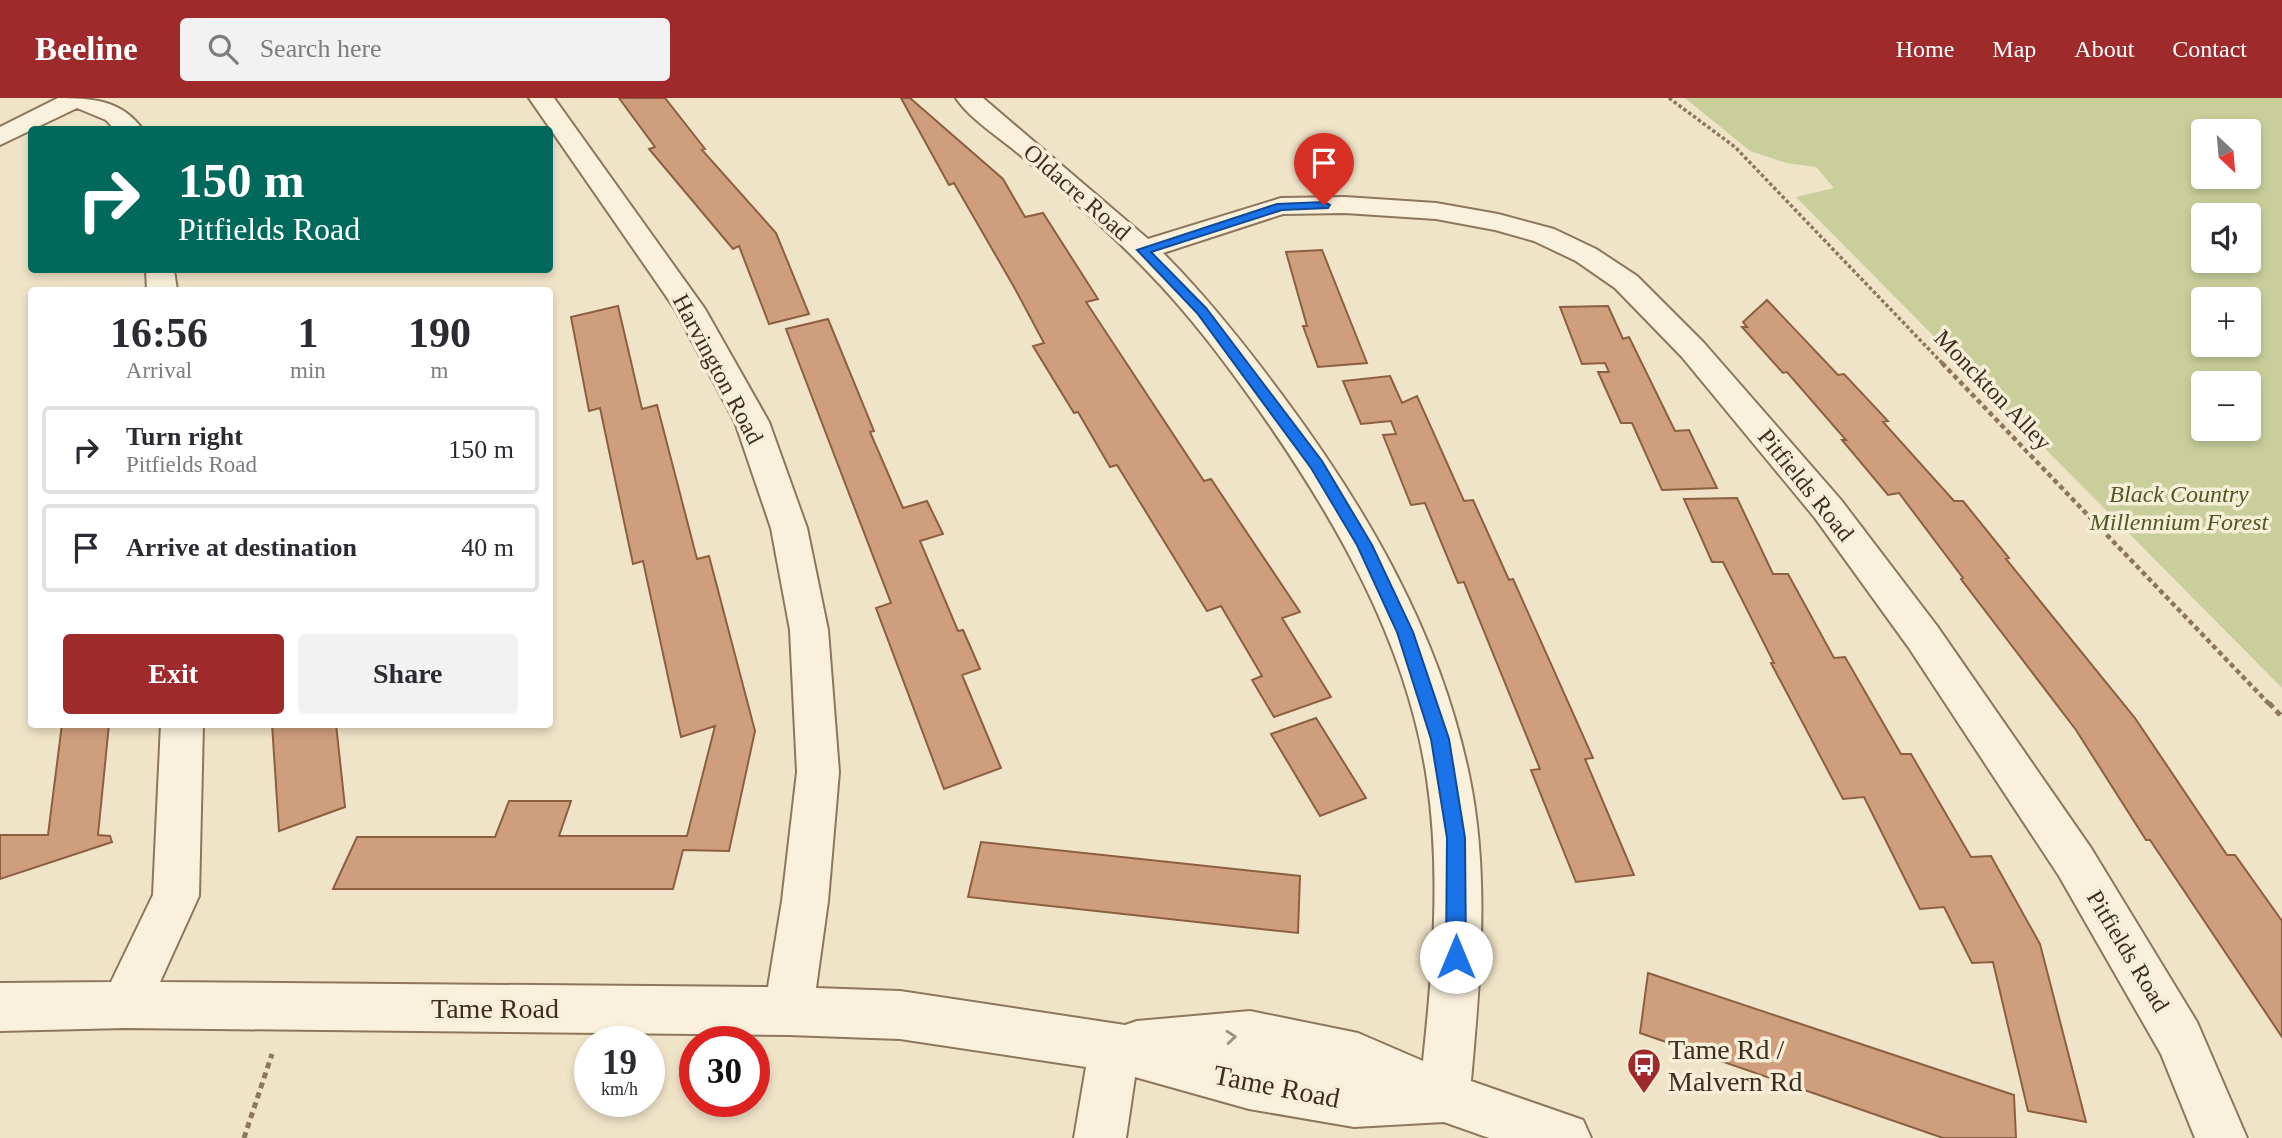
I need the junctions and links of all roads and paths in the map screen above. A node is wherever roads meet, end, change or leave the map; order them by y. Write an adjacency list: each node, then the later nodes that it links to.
1 (541, 98): 13 (street, Harvington Road)
2 (968, 98): 7 (street, Oldacre Road)
3 (1669, 98): 8 (path, Monckton Alley)
4 (77, 99): 5 (street); 6 (street)
5 (126, 126)
6 (0, 137)
7 (1143, 250): 15 (street, Oldacre Road); 19 (street, Pitfields Road)
8 (2282, 717)
9 (182, 728): 10 (street)
10 (125, 1005): 11 (street, Tame Road); 12 (street, Tame Road)
11 (0, 1007)
12 (288, 1007): 13 (street, Tame Road); 16 (path)
13 (788, 1011): 14 (street, Tame Road)
14 (1114, 1047): 15 (street, Tame Road); 17 (street)
15 (1444, 1097): 18 (street, Tame Road)
16 (244, 1138)
17 (1100, 1138)
18 (1565, 1138)
19 (2221, 1138)

